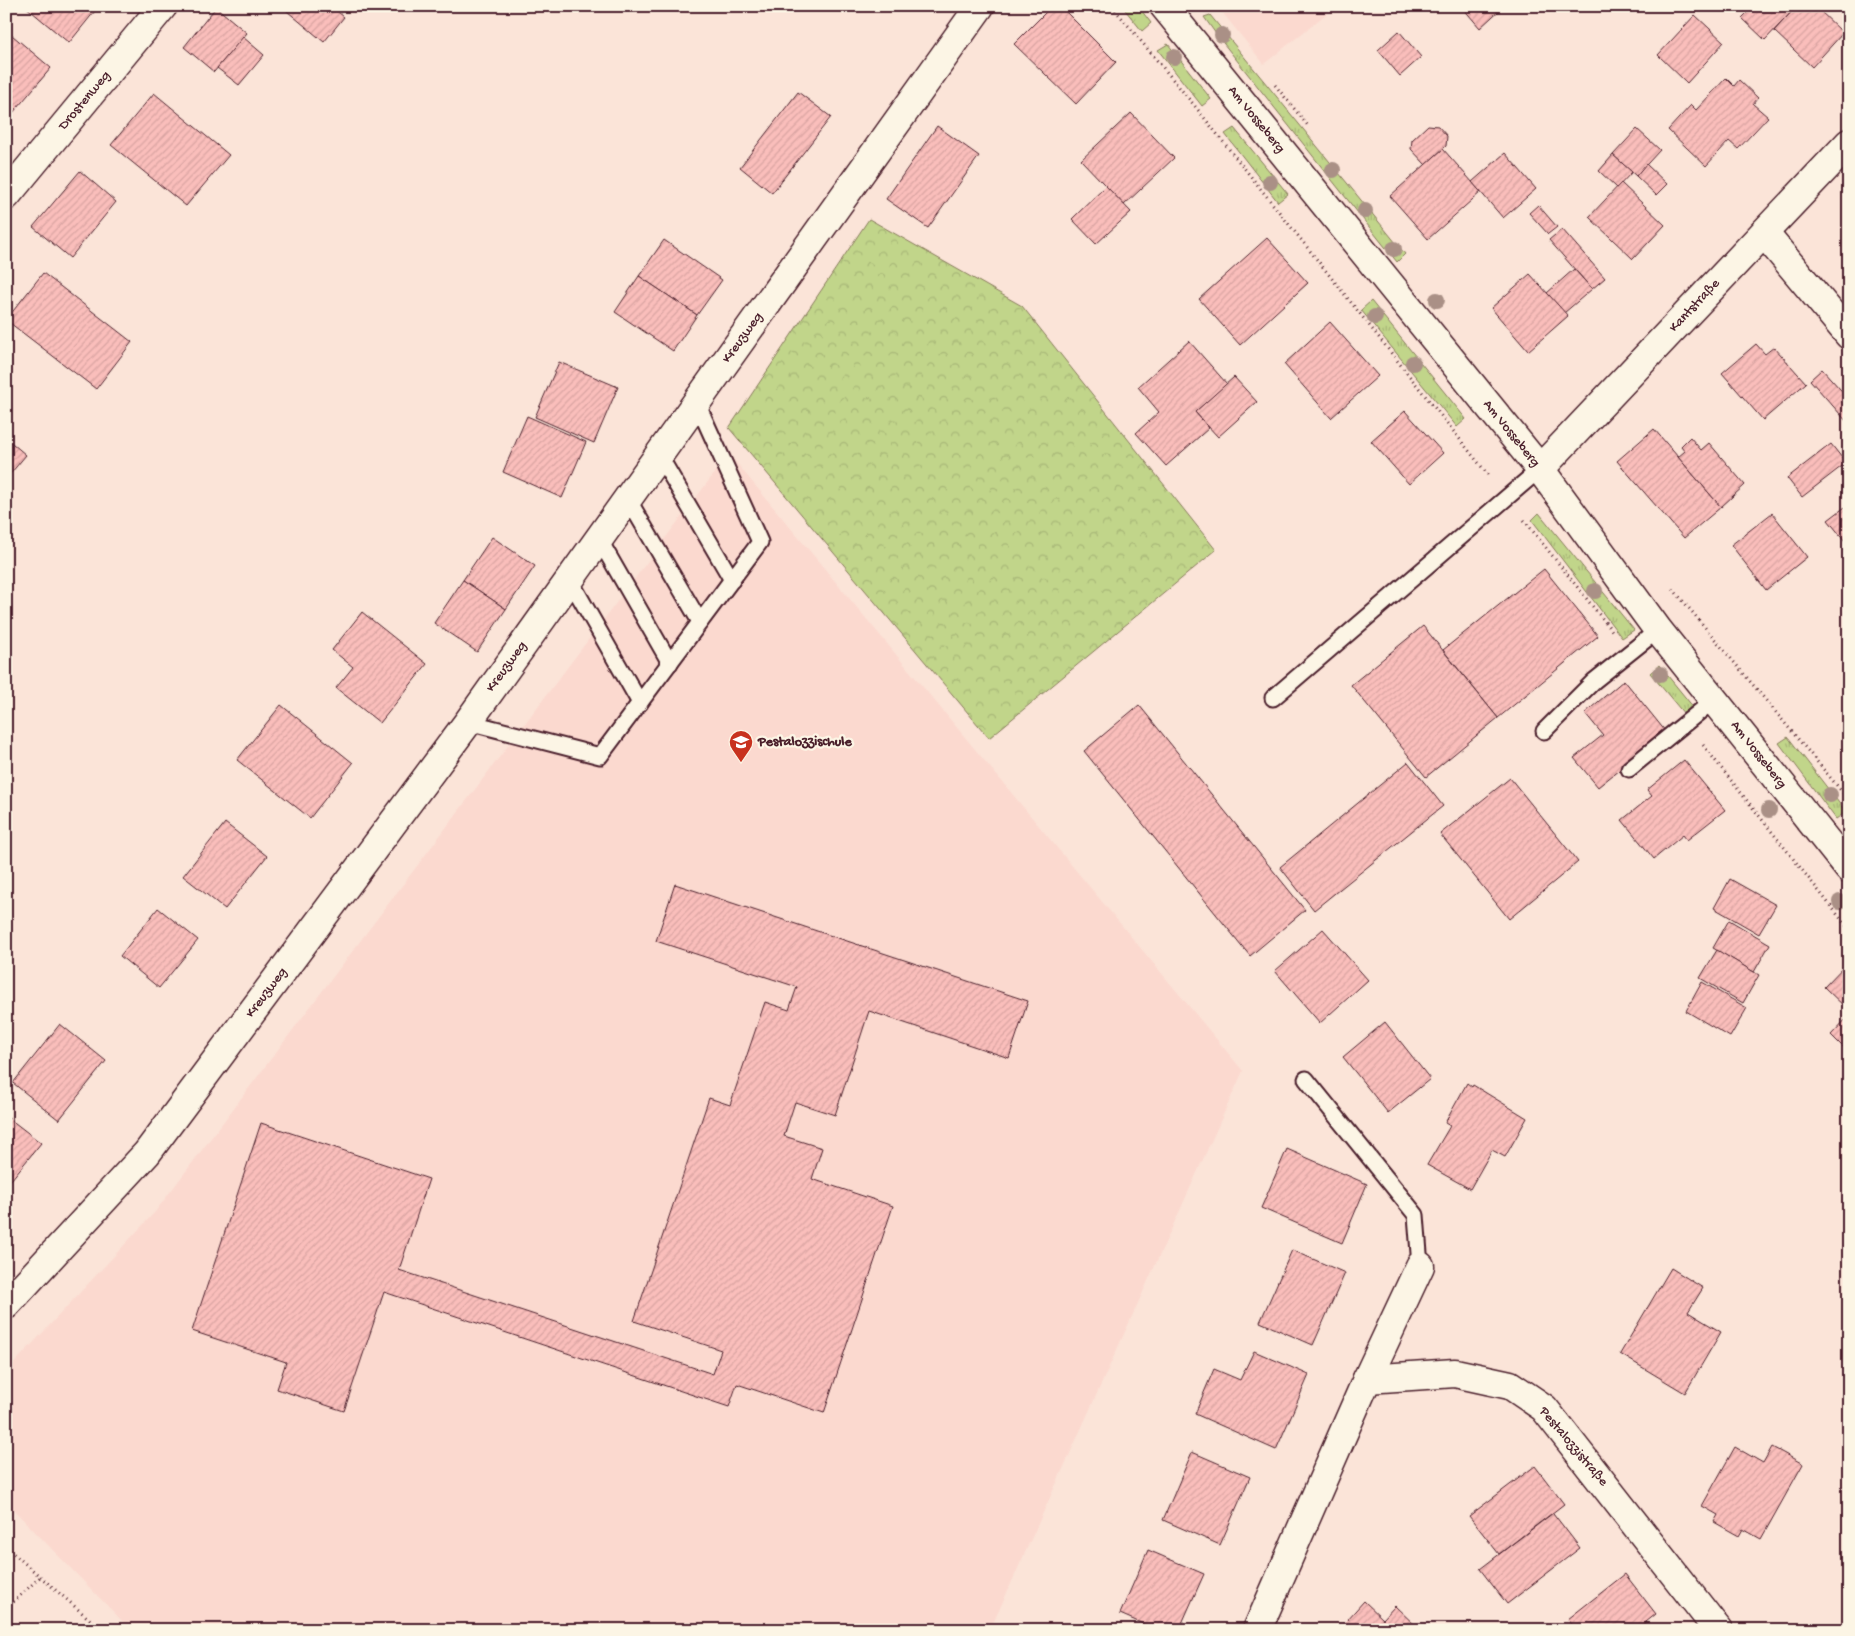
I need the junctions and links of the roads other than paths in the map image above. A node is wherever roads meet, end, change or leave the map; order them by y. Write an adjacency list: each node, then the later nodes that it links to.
1 (163, 6): 5 (street, Drostenweg)
2 (980, 6): 8 (street, Kreuzweg)
3 (1164, 6): 10 (street, Am Vosseberg)
4 (1849, 143): 6 (street, Kantstraße)
5 (6, 196)
6 (1764, 233): 7 (street); 10 (street, Kantstraße)
7 (1849, 335)
8 (697, 403): 9 (street, Kreuzweg); 14 (lane)
9 (659, 455): 11 (street, Kreuzweg); 14 (lane)
10 (1540, 469): 16 (street, Am Vosseberg); 18 (lane)
11 (628, 499): 12 (street, Kreuzweg); 15 (lane)
12 (599, 539): 13 (street, Kreuzweg); 17 (lane)
13 (570, 580): 20 (lane); 21 (street, Kreuzweg)
14 (732, 580): 15 (lane)
15 (700, 622): 17 (lane)
16 (1658, 630): 19 (street, Am Vosseberg); 22 (lane)
17 (670, 663): 20 (lane)
18 (1273, 698)
19 (1714, 700): 23 (lane); 24 (street, Am Vosseberg)
20 (640, 703): 21 (lane)
21 (468, 722): 27 (street, Kreuzweg)
22 (1544, 731)
23 (1629, 769)
24 (1849, 870)
25 (1306, 1079): 26 (lane)
26 (1420, 1266): 28 (street)
27 (6, 1305)
28 (1367, 1378): 29 (street); 30 (street, Pestalozzistraße)
29 (1257, 1630)
30 (1718, 1630)

